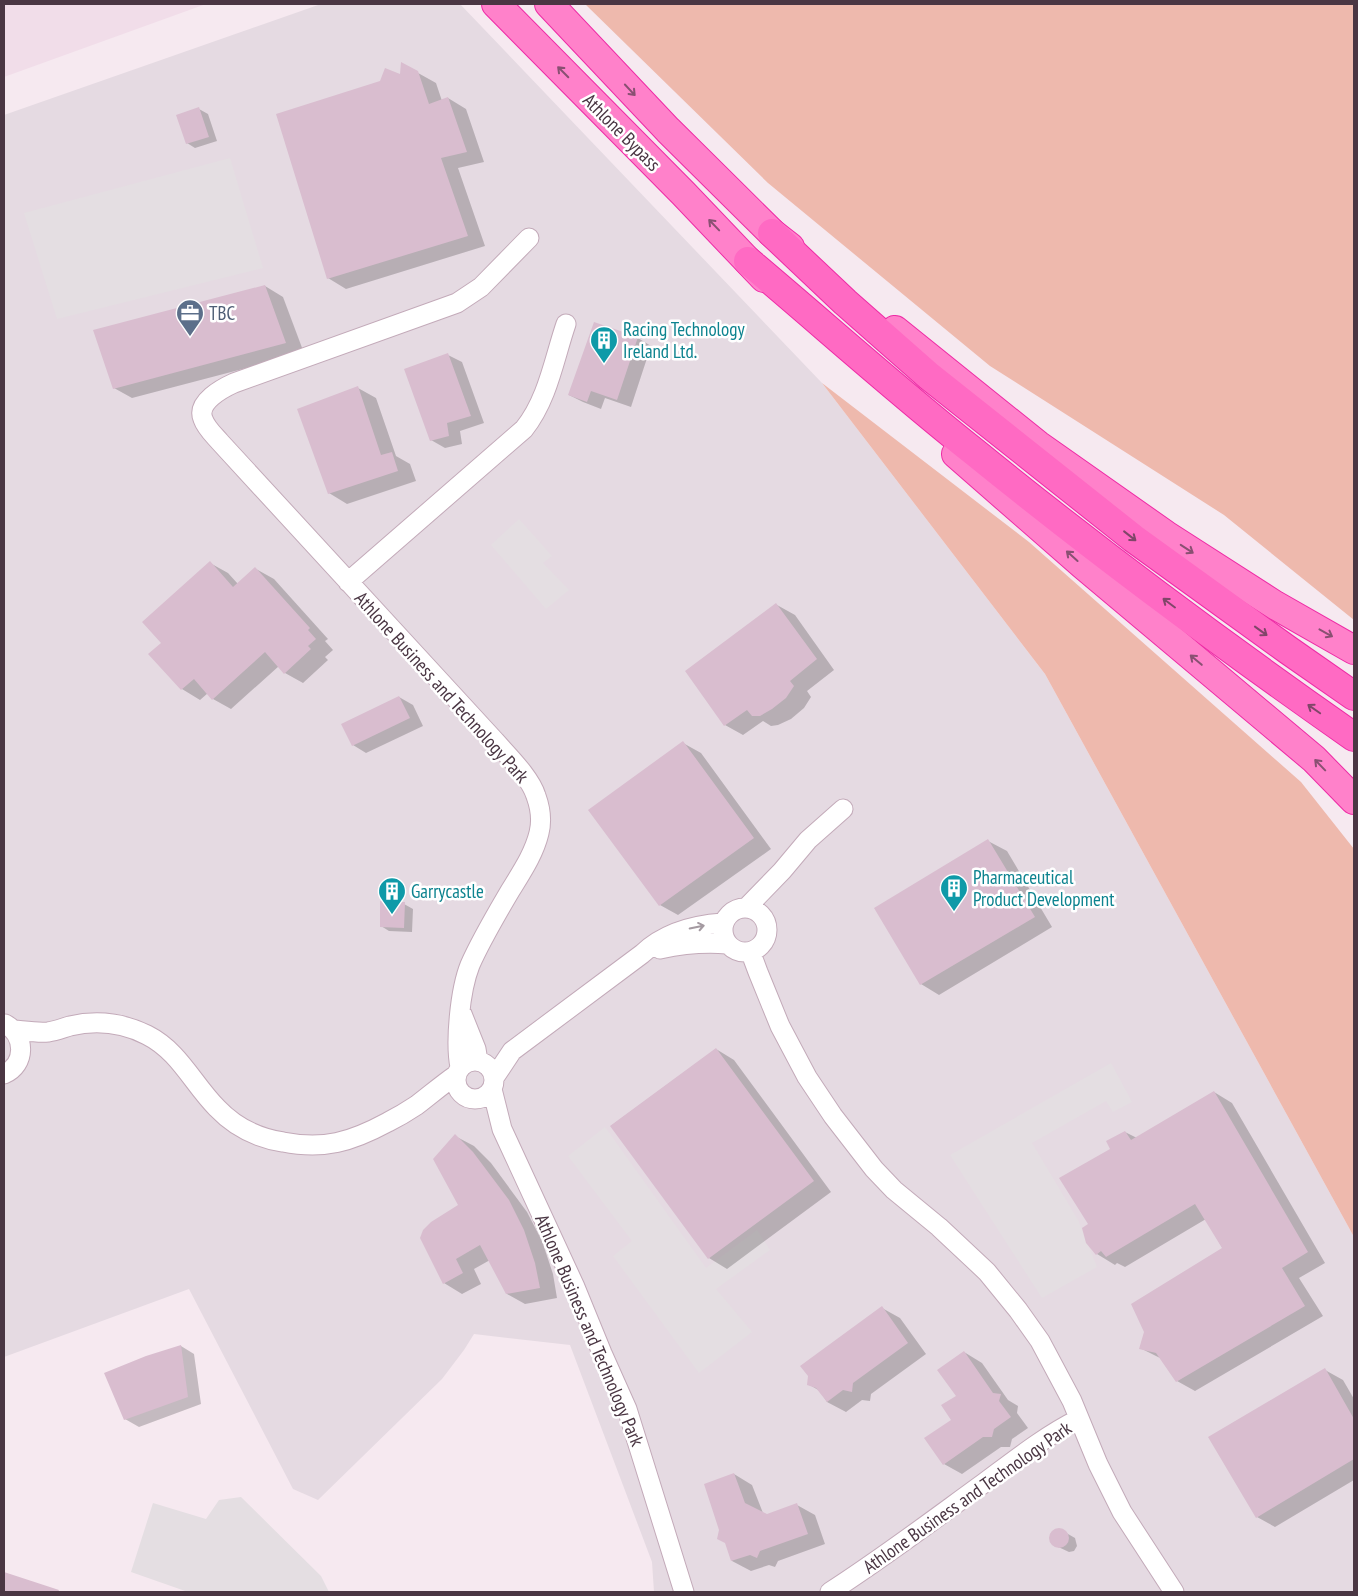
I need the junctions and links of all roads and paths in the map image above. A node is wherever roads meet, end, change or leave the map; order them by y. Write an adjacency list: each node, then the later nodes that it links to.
1 (496, 4): 5 (highway, Athlone Bypass, one-way to 1)
2 (549, 4): 3 (highway, Athlone Bypass, one-way to 3)
3 (772, 233): 8 (highway, Athlone Bypass, one-way to 8); 9 (highway, one-way to 9)
4 (529, 238): 7 (street, Athlone Business and Technology Park)
5 (748, 260): 10 (highway, one-way to 5); 11 (highway, Athlone Bypass, one-way to 5)
6 (566, 324): 7 (street, Athlone Business and Technology Park)
7 (348, 582): 24 (street, Athlone Business and Technology Park)
8 (1354, 650)
9 (1354, 696)
10 (1354, 736)
11 (1354, 800)
12 (843, 810): 13 (street)
13 (782, 871): 14 (street); 15 (street)
14 (746, 908): 15 (street); 16 (street)
15 (765, 919): 18 (street)
16 (724, 923): 17 (street); 19 (street, one-way to 16)
17 (727, 944): 18 (street); 19 (street)
18 (752, 952): 30 (street, Athlone Business and Technology Park)
19 (642, 954): 22 (street)
20 (9, 1027): 21 (street); 23 (street)
21 (46, 1032): 23 (street); 28 (street)
22 (512, 1051): 24 (street); 26 (street)
23 (20, 1055): 25 (street)
24 (469, 1066): 26 (street, Athlone Business and Technology Park); 27 (street, Athlone Business and Technology Park); 28 (street)
25 (4, 1074)
26 (493, 1083): 27 (street); 29 (street, Athlone Business and Technology Park)
27 (468, 1097): 28 (street); 29 (street, Athlone Business and Technology Park)
28 (416, 1106)
29 (502, 1129): 31 (street, Athlone Business and Technology Park)
30 (1079, 1419): 32 (street, Athlone Business and Technology Park); 33 (street, Athlone Business and Technology Park)
31 (684, 1592)
32 (830, 1592)
33 (1174, 1592)

